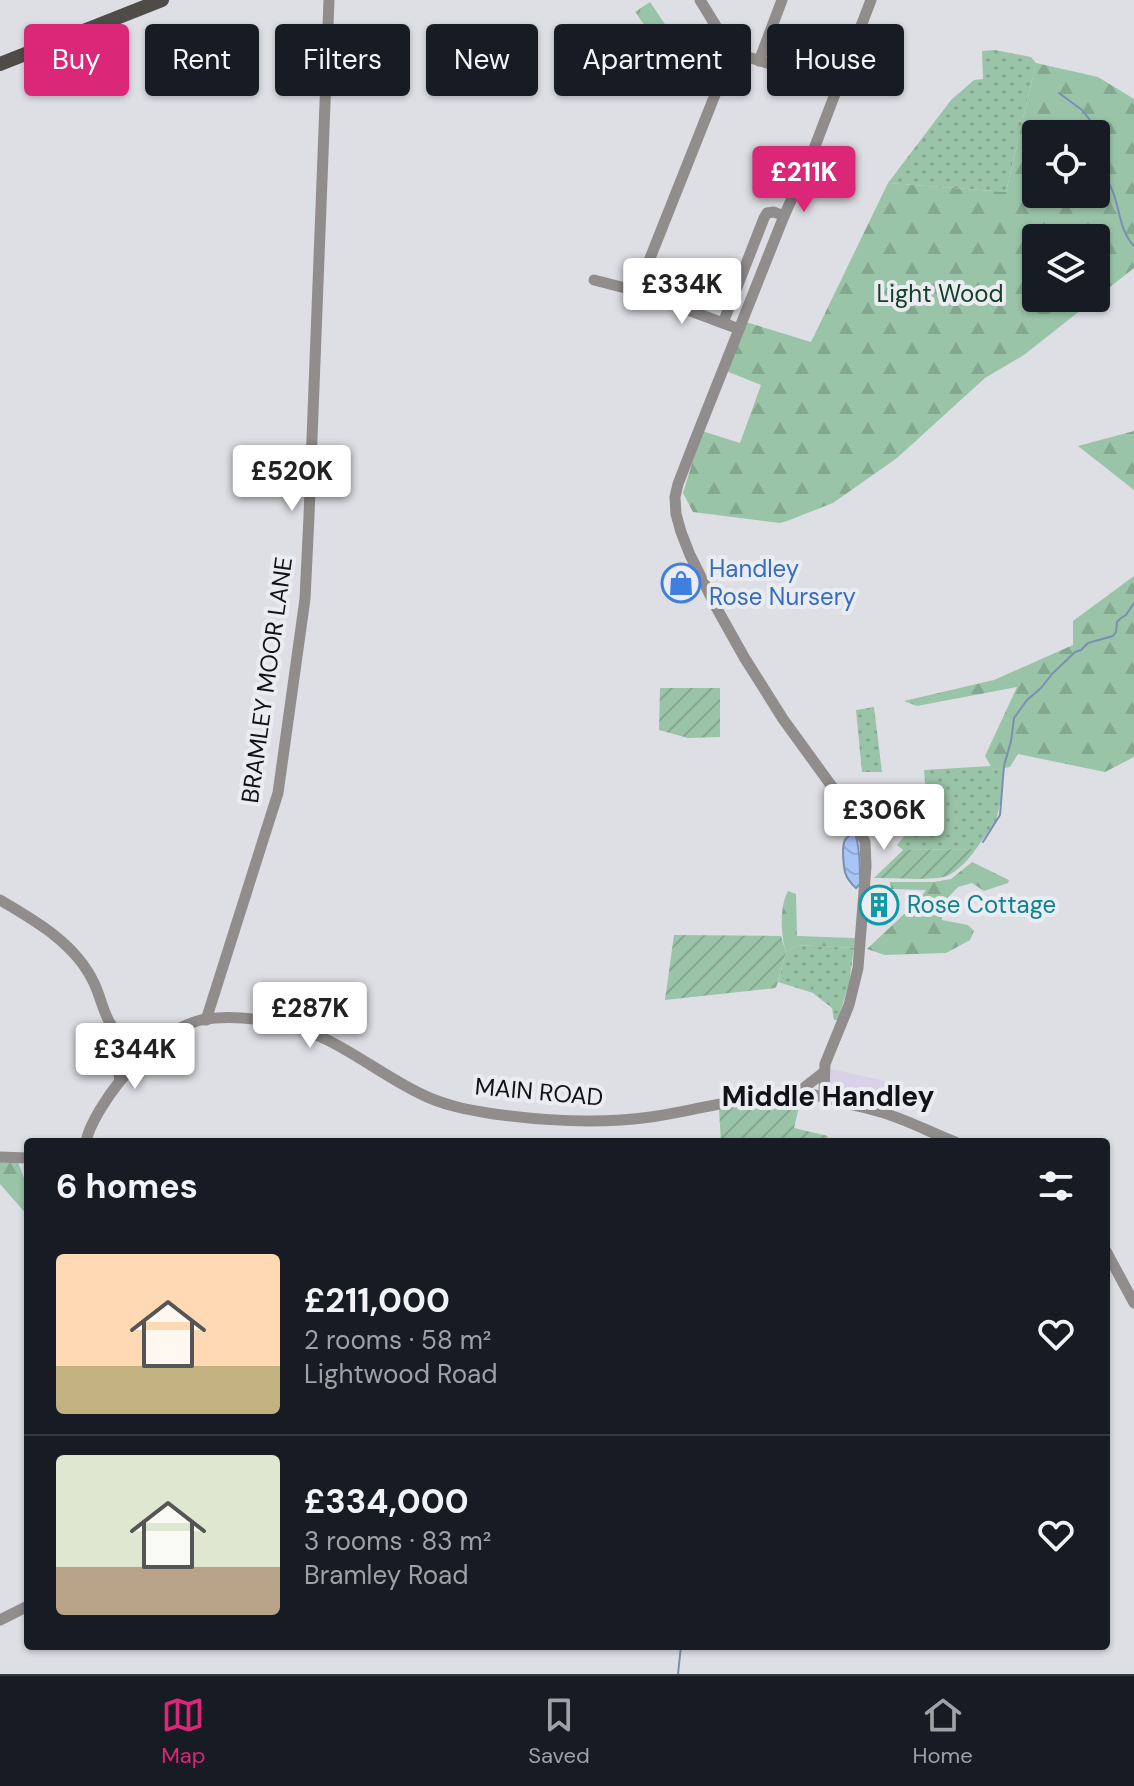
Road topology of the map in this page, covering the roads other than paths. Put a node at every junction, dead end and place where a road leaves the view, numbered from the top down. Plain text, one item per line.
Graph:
1 (162, 0) edge
2 (329, 0) edge
3 (700, 0) edge
4 (782, 0) edge
5 (871, 0) edge
6 (715, 24) edge
7 (861, 24) edge
8 (751, 58) edge
9 (759, 61) junction
10 (767, 63) edge
11 (0, 64) edge
12 (715, 96) edge
13 (833, 96) edge
14 (784, 216) junction
15 (594, 280) dead end
16 (637, 291) junction
17 (723, 323) junction
18 (739, 329) junction
19 (0, 900) edge
20 (206, 1020) junction
21 (112, 1027) junction
22 (157, 1038) junction
23 (824, 1072) junction
24 (120, 1081) junction
25 (795, 1094) junction
26 (828, 1096) junction
27 (87, 1138) edge
28 (945, 1138) edge
29 (0, 1157) edge
30 (24, 1158) edge
31 (1110, 1258) edge
32 (1134, 1303) edge
33 (24, 1608) edge
34 (0, 1620) edge

1 - 11 main road
2 - 20 street, BRAMLEY MOOR LANE
3 - 6 street
4 - 9 street
5 - 7 street
8 - 9 street
9 - 10 street
12 - 16 street
13 - 14 street
14 - 17 street
14 - 18 street
15 - 16 street
16 - 17 street
17 - 18 street
18 - 23 street
19 - 21 street
20 - 22 street, MAIN ROAD
20 - 25 street, MAIN ROAD
21 - 22 street
21 - 24 street
22 - 24 street, MAIN ROAD
23 - 25 street
23 - 26 street
24 - 27 street, MAIN ROAD
25 - 26 street, MAIN ROAD
26 - 28 street, MAIN ROAD
29 - 30 street
31 - 32 street
33 - 34 street

